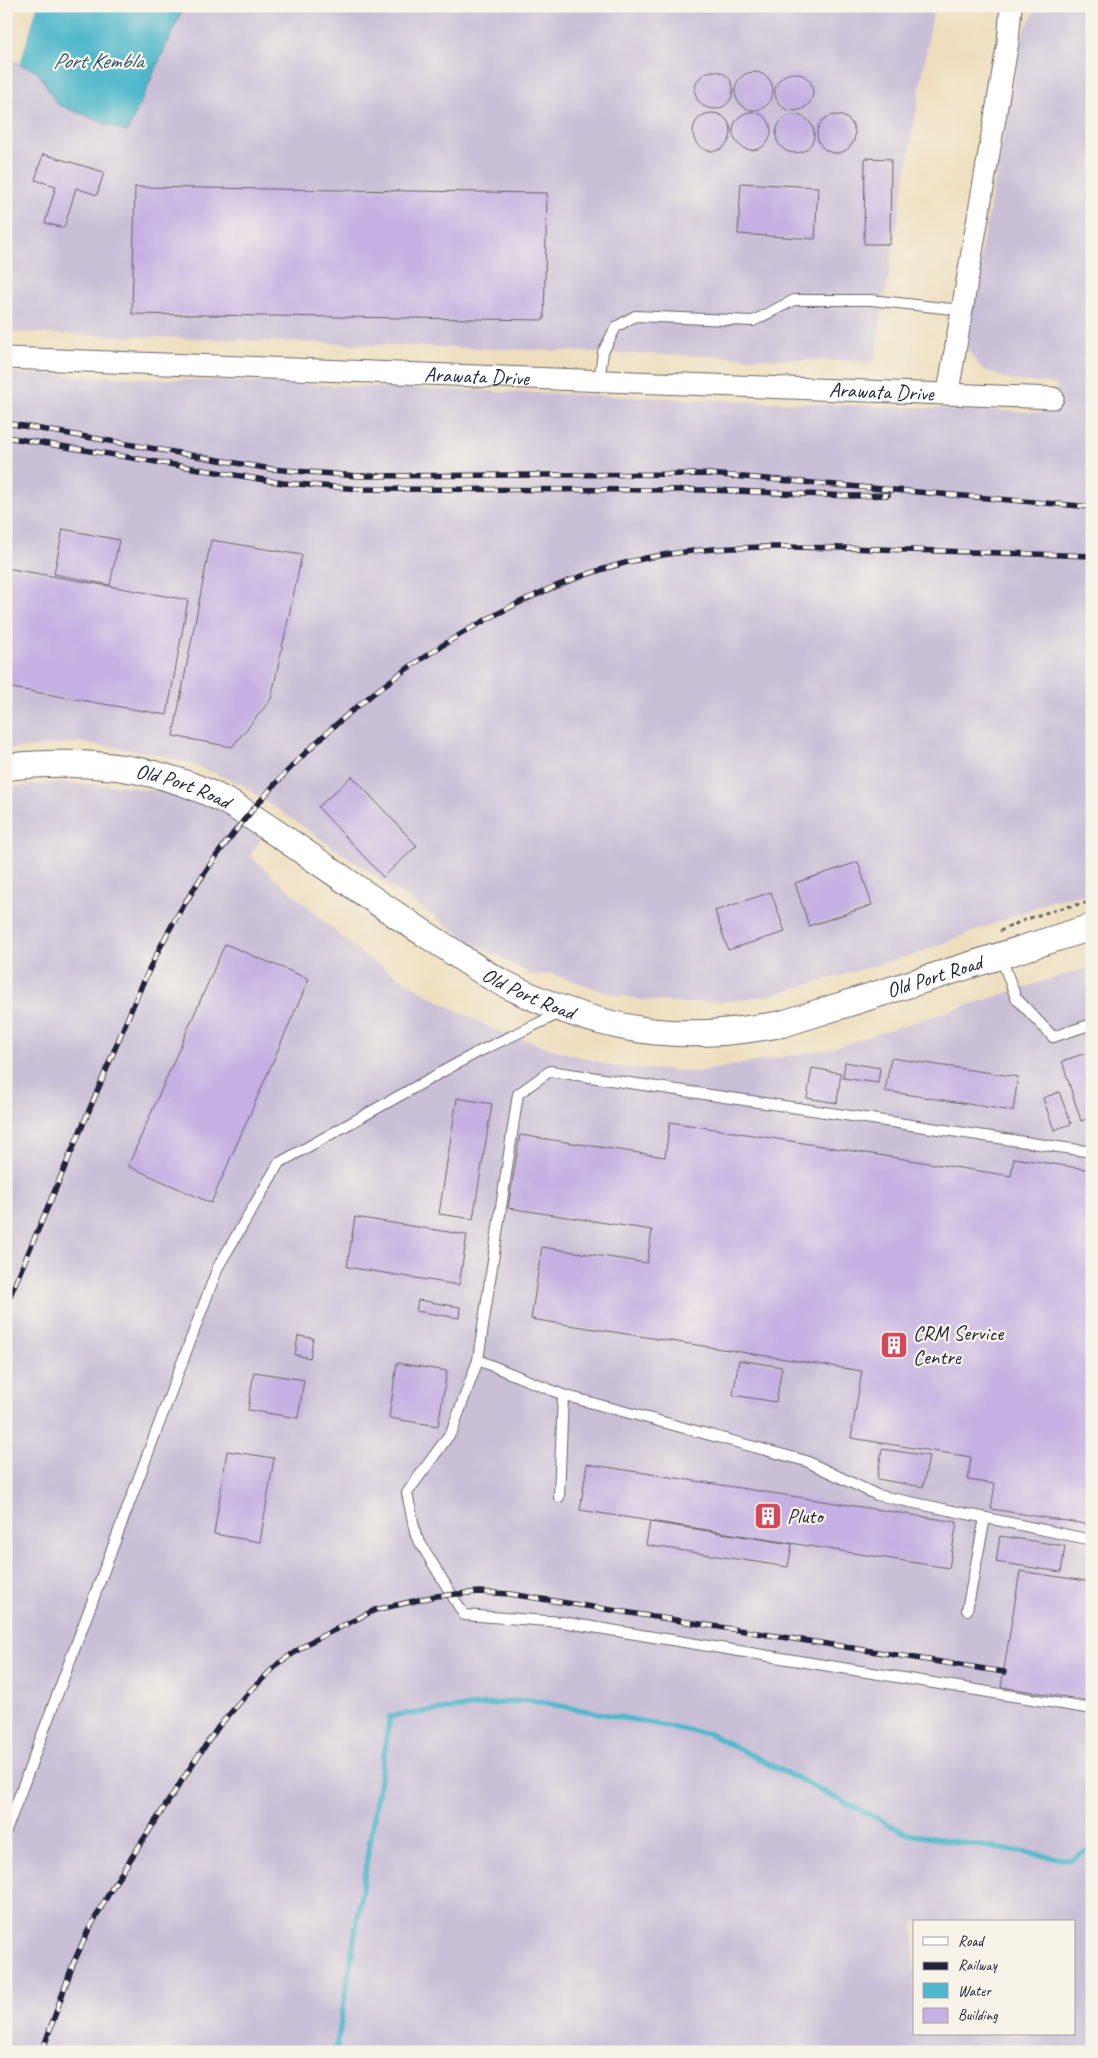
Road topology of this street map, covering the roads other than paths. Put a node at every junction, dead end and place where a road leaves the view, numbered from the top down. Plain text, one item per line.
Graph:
1 (1011, 6) edge
2 (961, 310) junction
3 (6, 358) edge
4 (599, 381) junction
5 (948, 392) junction
6 (1053, 398) dead end
7 (6, 767) edge
8 (1092, 927) edge
9 (999, 944) junction
10 (566, 1010) junction
11 (1092, 1024) edge
12 (1092, 1152) edge
13 (478, 1360) junction
14 (563, 1395) junction
15 (559, 1497) dead end
16 (985, 1518) junction
17 (1092, 1540) edge
18 (967, 1610) dead end
19 (1092, 1709) edge
20 (6, 1831) edge

1 - 2 street, Arawata Drive
2 - 4 lane
2 - 5 street, Arawata Drive
3 - 4 street, Arawata Drive
4 - 5 street, Arawata Drive
5 - 6 street, Arawata Drive
7 - 10 street, Old Port Road
8 - 9 street, Old Port Road
9 - 10 street, Old Port Road
9 - 11 lane
10 - 20 lane
12 - 13 lane
13 - 14 lane
13 - 19 lane
14 - 15 lane
14 - 16 lane
16 - 17 lane
16 - 18 lane

